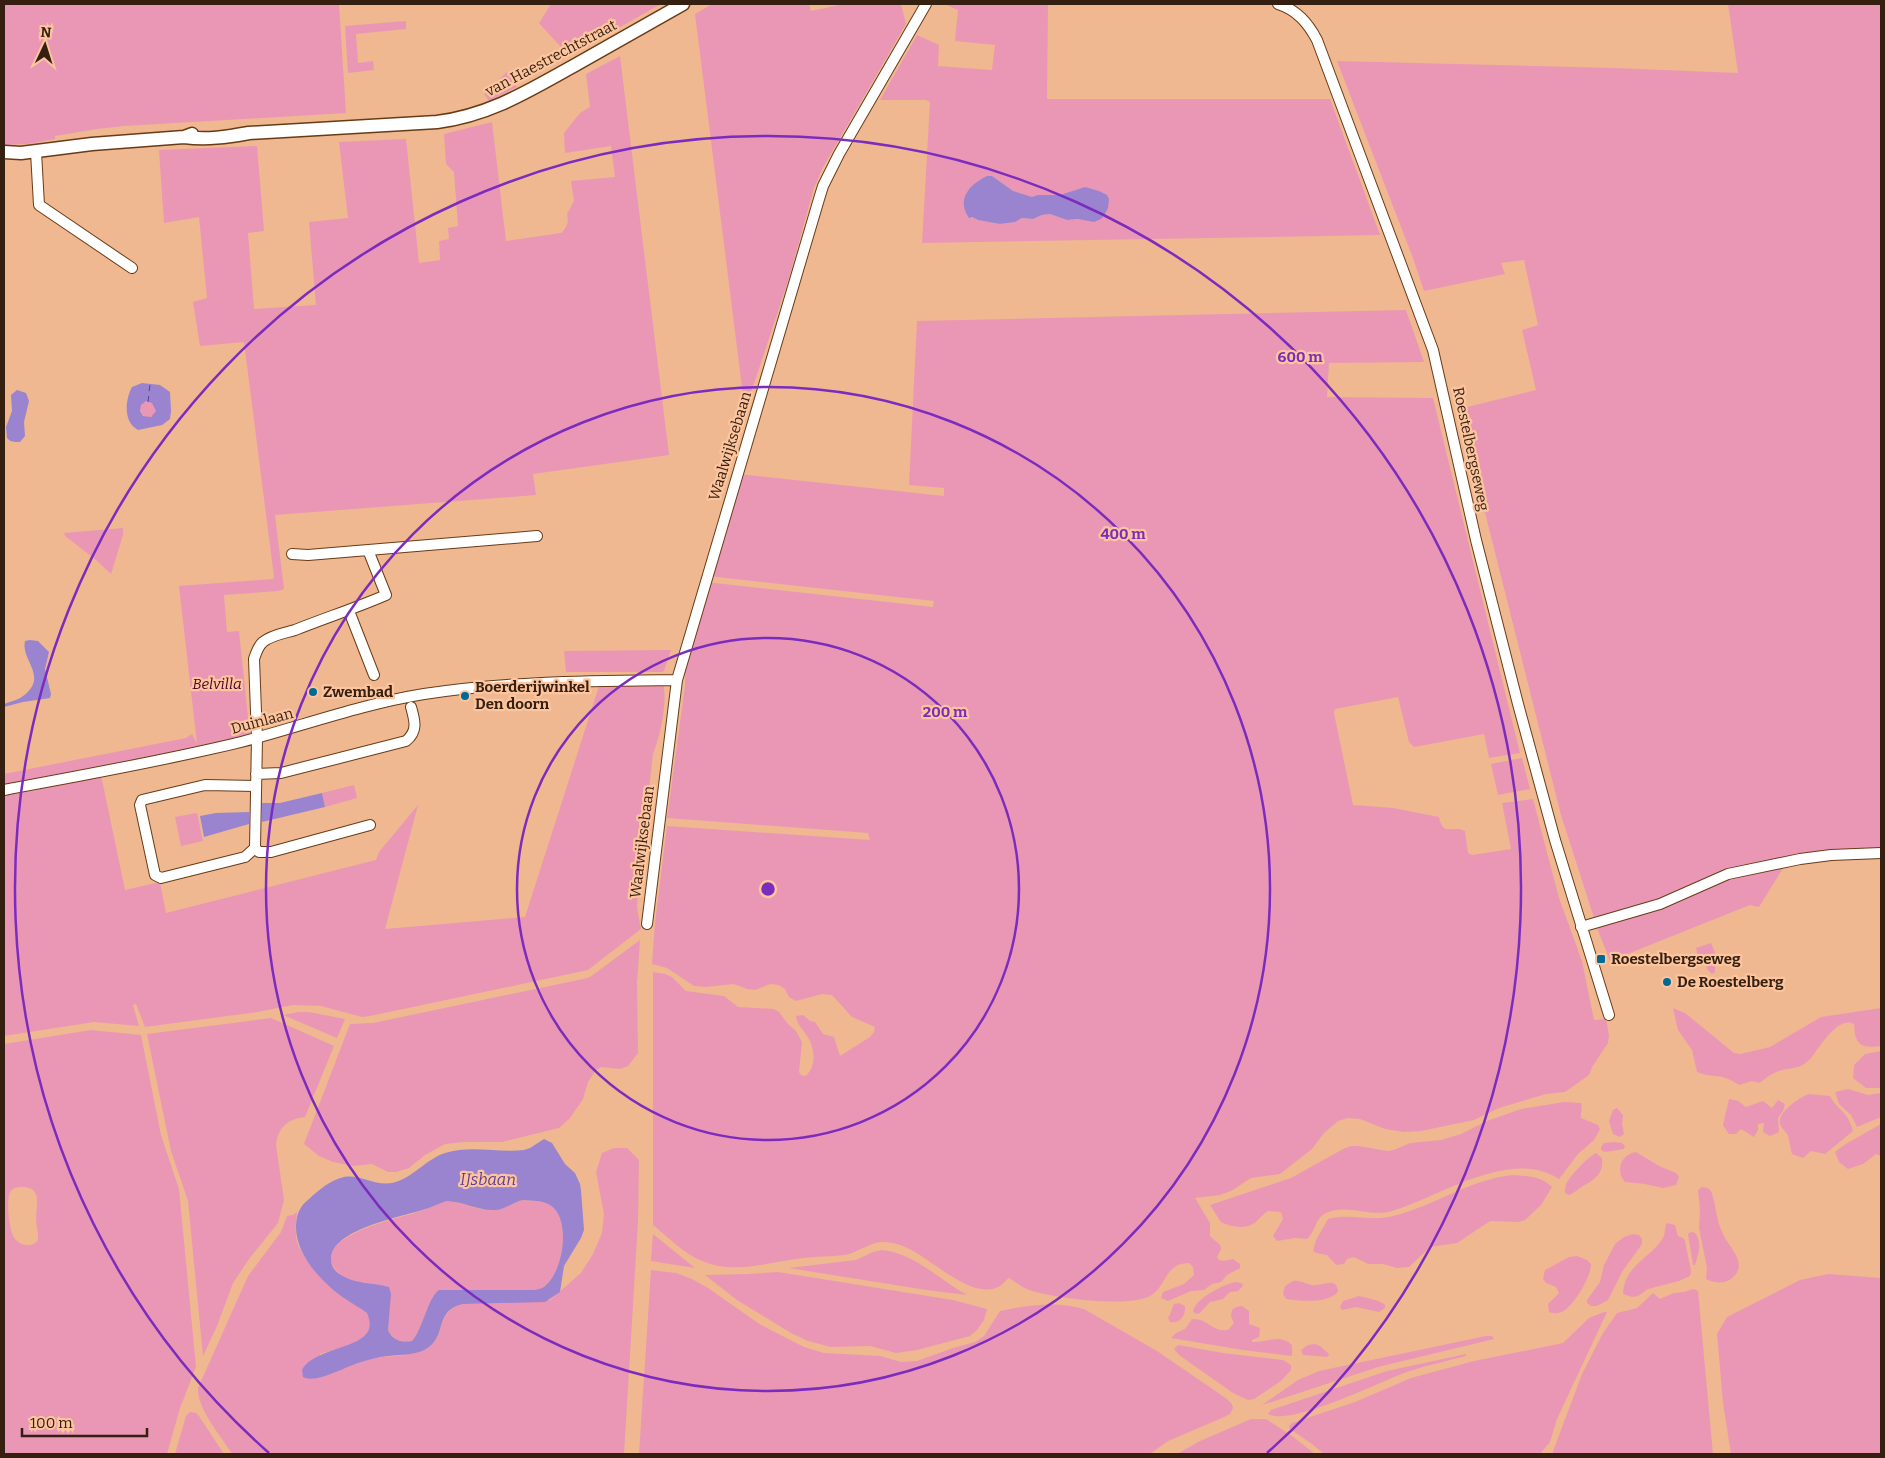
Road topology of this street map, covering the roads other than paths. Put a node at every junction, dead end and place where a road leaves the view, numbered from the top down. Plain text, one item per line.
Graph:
1 (683, 4) edge
2 (926, 4) edge
3 (1278, 4) edge
4 (4, 152) edge
5 (36, 152) junction
6 (132, 268) dead end
7 (537, 536) dead end
8 (368, 550) junction
9 (292, 554) dead end
10 (349, 611) junction
11 (374, 675) dead end
12 (677, 680) junction
13 (411, 707) dead end
14 (257, 738) junction
15 (256, 774) junction
16 (256, 786) junction
17 (4, 790) edge
18 (370, 825) dead end
19 (255, 848) junction
20 (1881, 852) edge
21 (647, 924) dead end
22 (1581, 927) junction
23 (1609, 1015) dead end

1 - 5 street, van Haestrechtstraat
2 - 12 street, Waalwijksebaan
3 - 22 street, Roestelbergseweg
4 - 5 street, van Haestrechtstraat
5 - 6 street
7 - 8 street
8 - 9 street
8 - 10 street
10 - 11 street
10 - 14 street
12 - 14 street, Duinlaan
12 - 21 street, Waalwijksebaan
13 - 15 street
14 - 15 street
14 - 17 street, Duinlaan
15 - 16 street
16 - 19 street
16 - 19 street
18 - 19 street
20 - 22 street
22 - 23 street, Roestelbergseweg

